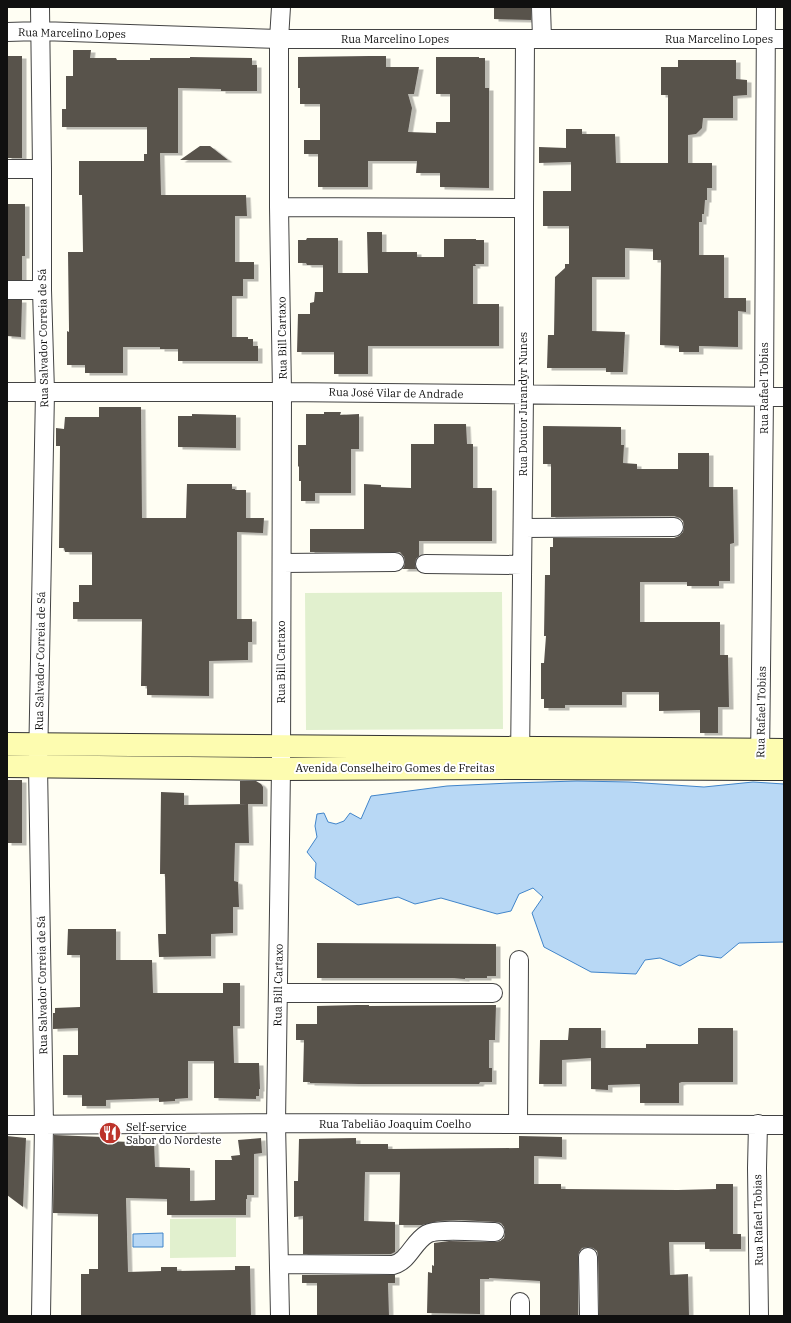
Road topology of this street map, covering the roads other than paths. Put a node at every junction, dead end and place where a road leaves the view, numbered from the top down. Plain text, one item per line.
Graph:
1 (40, 7) edge
2 (281, 7) edge
3 (541, 7) edge
4 (766, 7) edge
5 (40, 31) junction
6 (7, 32) edge
7 (279, 39) junction
8 (534, 39) junction
9 (784, 39) edge
10 (765, 40) junction
11 (7, 169) edge
12 (42, 169) junction
13 (279, 207) junction
14 (524, 208) junction
15 (7, 290) edge
16 (42, 290) junction
17 (7, 392) edge
18 (44, 392) junction
19 (282, 392) junction
20 (524, 395) junction
21 (764, 397) junction
22 (784, 397) edge
23 (674, 527) dead end
24 (522, 528) junction
25 (395, 562) dead end
26 (282, 563) junction
27 (425, 564) dead end
28 (522, 565) junction
29 (7, 744) edge
30 (38, 744) junction
31 (281, 746) junction
32 (784, 750) edge
33 (520, 758) junction
34 (760, 760) junction
35 (7, 766) edge
36 (38, 766) junction
37 (281, 769) junction
38 (784, 769) edge
39 (518, 960) dead end
40 (278, 993) junction
41 (493, 993) dead end
42 (276, 1123) junction
43 (518, 1124) junction
44 (758, 1124) junction
45 (784, 1124) edge
46 (7, 1125) edge
47 (44, 1125) junction
48 (495, 1232) dead end
49 (588, 1257) dead end
50 (280, 1264) junction
51 (42, 1316) edge
52 (280, 1316) edge
53 (589, 1316) edge
54 (759, 1316) edge

1 - 5 street, Rua Salvador Correia de Sá
2 - 7 street, Rua Bill Cartaxo
3 - 8 street, Rua Doutor Jurandyr Nunes
4 - 10 street, Rua Rafael Tobias
5 - 6 street, Rua Marcelino Lopes
5 - 7 street, Rua Marcelino Lopes
5 - 12 street, Rua Salvador Correia de Sá
7 - 8 street, Rua Marcelino Lopes
7 - 13 street, Rua Bill Cartaxo
8 - 10 street, Rua Marcelino Lopes
8 - 14 street, Rua Doutor Jurandyr Nunes
9 - 10 street, Rua Marcelino Lopes
10 - 21 street, Rua Rafael Tobias
11 - 12 street
12 - 16 street, Rua Salvador Correia de Sá
13 - 14 street
13 - 19 street, Rua Bill Cartaxo
14 - 20 street, Rua Doutor Jurandyr Nunes
15 - 16 street
16 - 18 street, Rua Salvador Correia de Sá
17 - 18 street, Rua José Vilar de Andrade
18 - 19 street, Rua José Vilar de Andrade
18 - 30 street, Rua Salvador Correia de Sá
19 - 20 street, Rua José Vilar de Andrade
19 - 26 street, Rua Bill Cartaxo
20 - 21 street, Rua José Vilar de Andrade
20 - 24 street, Rua Doutor Jurandyr Nunes
21 - 22 street, Rua José Vilar de Andrade
21 - 34 street, Rua Rafael Tobias
23 - 24 street
24 - 28 street, Rua Doutor Jurandyr Nunes
25 - 26 street
26 - 31 street, Rua Bill Cartaxo
27 - 28 street
28 - 33 street, Rua Doutor Jurandyr Nunes
29 - 30 street, Avenida Conselheiro Gomes de Freitas
30 - 31 street, Avenida Conselheiro Gomes de Freitas
30 - 36 street, Rua Salvador Correia de Sá
31 - 33 street, Avenida Conselheiro Gomes de Freitas
31 - 37 street, Rua Bill Cartaxo
32 - 34 street, Avenida Conselheiro Gomes de Freitas
33 - 34 street, Avenida Conselheiro Gomes de Freitas
33 - 37 street, Avenida Conselheiro Gomes de Freitas
34 - 38 street, Avenida Conselheiro Gomes de Freitas
35 - 36 street, Avenida Conselheiro Gomes de Freitas
36 - 37 street, Avenida Conselheiro Gomes de Freitas
36 - 47 street, Rua Salvador Correia de Sá
37 - 40 street, Rua Bill Cartaxo
39 - 43 street
40 - 41 street
40 - 42 street, Rua Bill Cartaxo
42 - 43 street, Rua Tabelião Joaquim Coelho
42 - 47 street, Rua Tabelião Joaquim Coelho
42 - 50 street, Rua Bill Cartaxo
43 - 44 street, Rua Tabelião Joaquim Coelho
44 - 45 street, Rua Tabelião Joaquim Coelho
44 - 54 street, Rua Rafael Tobias
46 - 47 street, Rua Tabelião Joaquim Coelho
47 - 51 street, Rua Salvador Correia de Sá
48 - 50 street
49 - 53 street
50 - 52 street, Rua Bill Cartaxo

